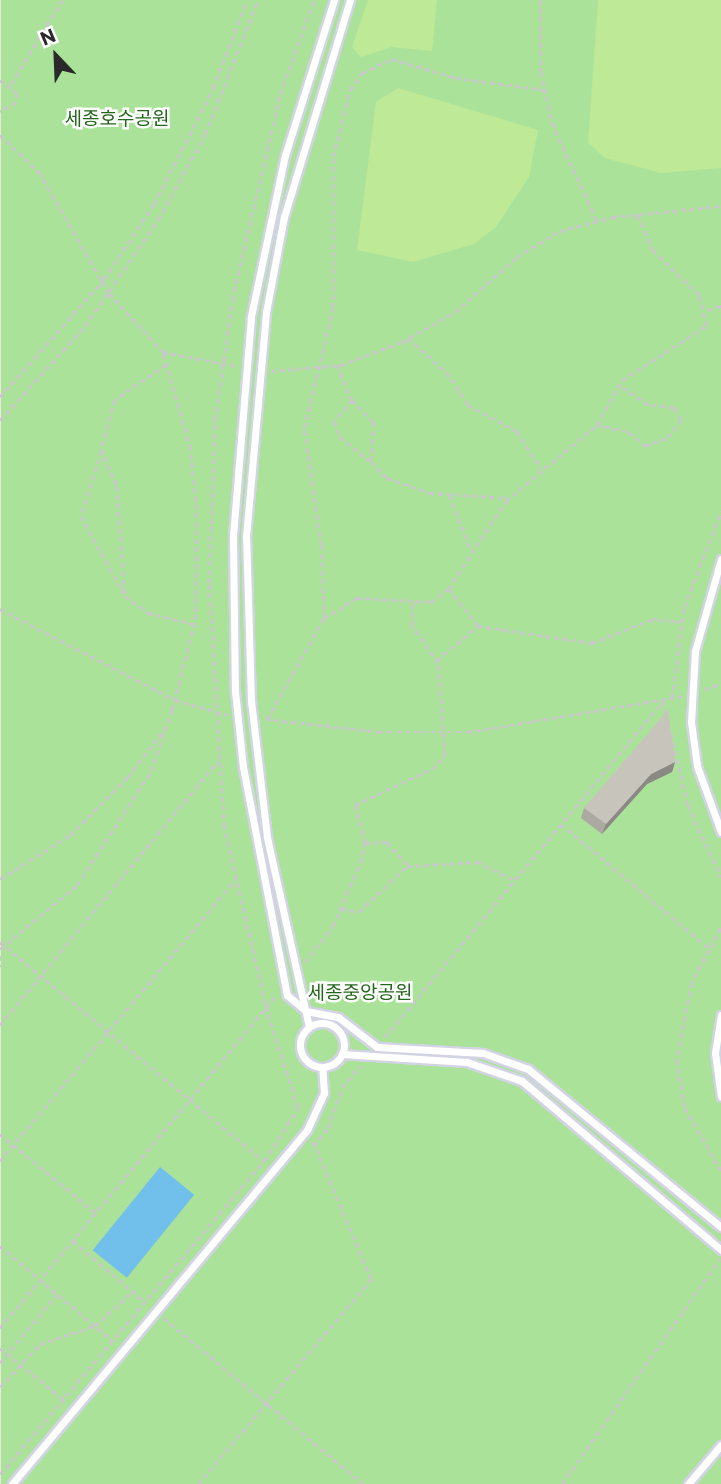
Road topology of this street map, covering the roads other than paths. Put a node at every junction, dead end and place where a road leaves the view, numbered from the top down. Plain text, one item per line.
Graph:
1 (334, 0) edge
2 (350, 0) edge
3 (721, 559) edge
4 (721, 832) edge
5 (306, 1011) junction
6 (721, 1015) edge
7 (309, 1027) junction
8 (342, 1054) junction
9 (322, 1067) junction
10 (721, 1097) edge
11 (721, 1227) edge
12 (721, 1250) edge
13 (721, 1445) edge
14 (12, 1484) edge
15 (688, 1484) edge

1 - 5 lane
2 - 5 lane
3 - 4 lane
5 - 7 lane
5 - 11 lane
6 - 10 lane
7 - 8 lane
7 - 9 lane
8 - 9 lane
8 - 12 lane
9 - 14 lane
13 - 15 lane

